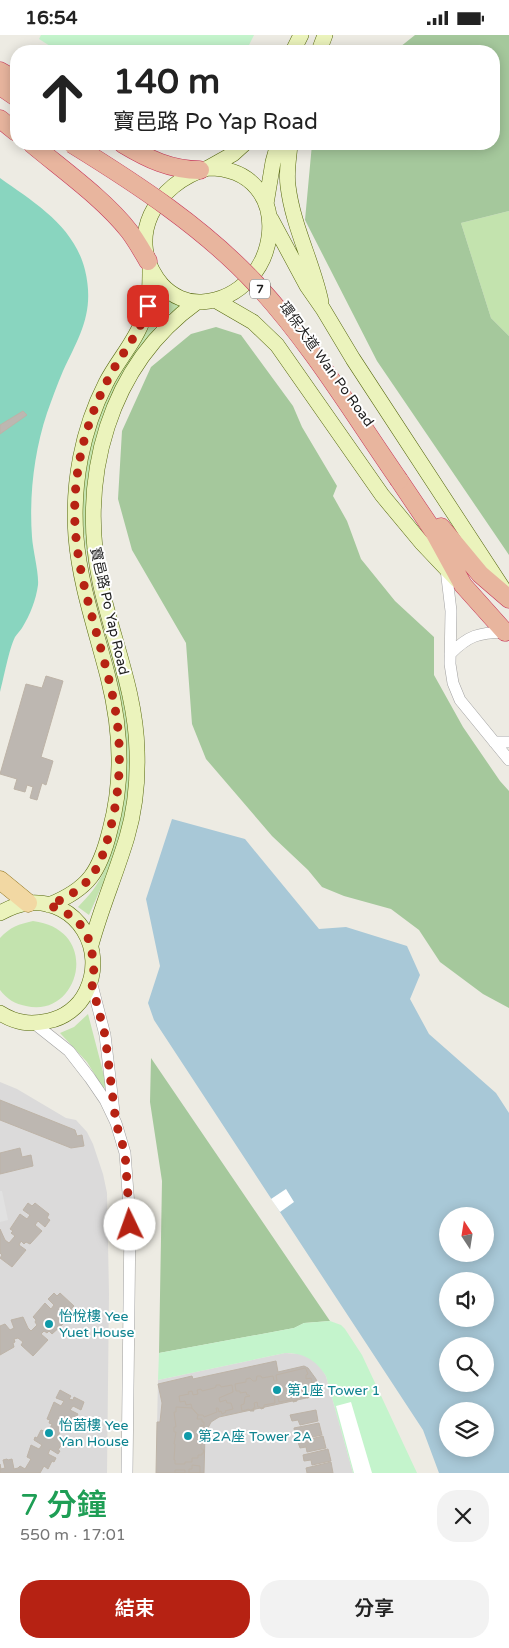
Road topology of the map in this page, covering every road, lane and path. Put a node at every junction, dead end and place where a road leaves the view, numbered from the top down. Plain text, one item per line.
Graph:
1 (39, 150) edge
2 (81, 150) edge
3 (95, 150) edge
4 (134, 150) edge
5 (237, 150) edge
6 (276, 150) edge
7 (289, 150) edge
8 (204, 169) junction
9 (266, 204) junction
10 (271, 219) junction
11 (149, 265) junction
12 (215, 300) junction
13 (197, 302) junction
14 (323, 309) junction
15 (402, 478) junction
16 (446, 569) junction
17 (463, 585) junction
18 (509, 599) edge
19 (507, 633) edge
20 (450, 654) junction
21 (494, 742) junction
22 (509, 742) edge
23 (509, 760) edge
24 (0, 880) edge
25 (28, 903) junction
26 (49, 905) junction
27 (0, 913) edge
28 (91, 945) junction
29 (91, 981) junction
30 (0, 1013) edge
31 (7, 1023) edge
32 (36, 1023) junction
33 (116, 1123) junction
34 (127, 1473) edge

1 - 11 highway
2 - 15 highway, 環保大道 Wan Po Road / 7, bridge
3 - 15 highway, 環保大道 Wan Po Road / 7
4 - 8 highway
5 - 8 main road
6 - 9 main road
7 - 14 main road
8 - 9 main road
8 - 11 main road
9 - 10 main road
10 - 12 main road
10 - 14 main road, 環保大道 Wan Po Road
11 - 13 main road
11 - 26 main road, 寶邑路 Po Yap Road
12 - 13 main road
12 - 16 main road, 環保大道 Wan Po Road
13 - 28 main road, 寶邑路 Po Yap Road
14 - 18 main road, 環保大道 Wan Po Road
15 - 17 highway, 環保大道 Wan Po Road / 7
15 - 18 highway, 環保大道 Wan Po Road / 7
16 - 17 main road, 環保大道 Wan Po Road
16 - 20 street
17 - 19 highway, 環保大道 Wan Po Road / 7
19 - 20 street
20 - 21 street
21 - 22 street
21 - 23 street
24 - 25 main road
25 - 26 main road, 寶邑路 Po Yap Road
25 - 27 main road, 寶邑路 Po Yap Road
26 - 28 main road, 寶邑路 Po Yap Road
28 - 29 main road, 寶邑路 Po Yap Road
29 - 32 main road, 寶邑路 Po Yap Road
29 - 33 street
30 - 31 main road, 寶邑路 Po Yap Road
31 - 32 main road, 寶邑路 Po Yap Road
32 - 33 street
33 - 34 street

